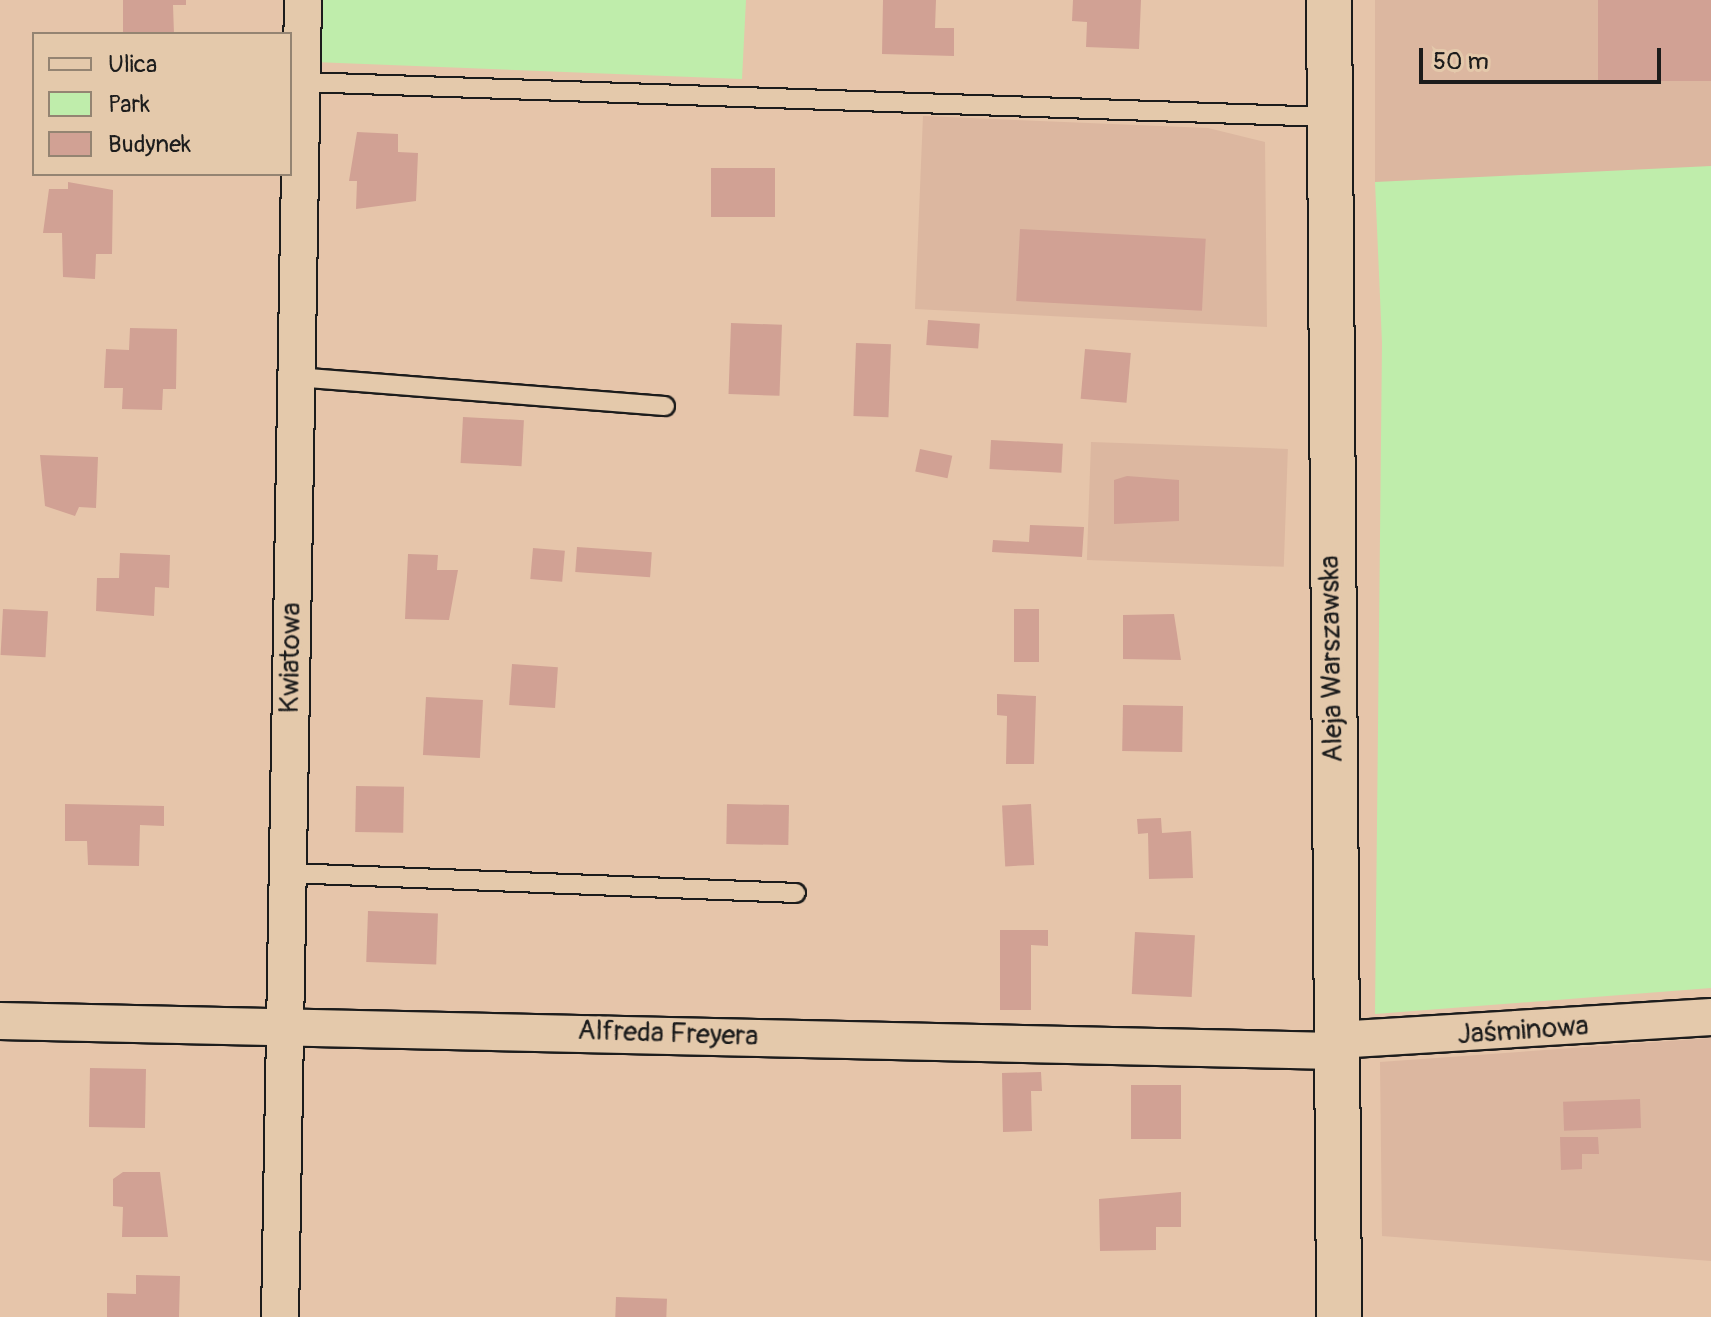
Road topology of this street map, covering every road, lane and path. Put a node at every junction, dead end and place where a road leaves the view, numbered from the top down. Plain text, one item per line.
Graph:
1 (303, 0) edge
2 (1329, 0) edge
3 (301, 82) junction
4 (1329, 117) junction
5 (295, 377) junction
6 (665, 406) dead end
7 (288, 873) junction
8 (796, 893) dead end
9 (1711, 1017) edge
10 (0, 1021) edge
11 (286, 1023) junction
12 (1335, 1046) junction
13 (280, 1317) edge
14 (1339, 1317) edge

1 - 3 street, Kwiatowa
2 - 4 street, Aleja Warszawska
3 - 4 lane
3 - 5 street, Kwiatowa
4 - 12 street, Aleja Warszawska
5 - 6 lane
5 - 7 street, Kwiatowa
7 - 8 lane
7 - 11 street, Kwiatowa
9 - 12 street, Jaśminowa
10 - 11 street, Alfreda Freyera
11 - 12 street, Alfreda Freyera
11 - 13 street, Kwiatowa
12 - 14 street, Aleja Warszawska

